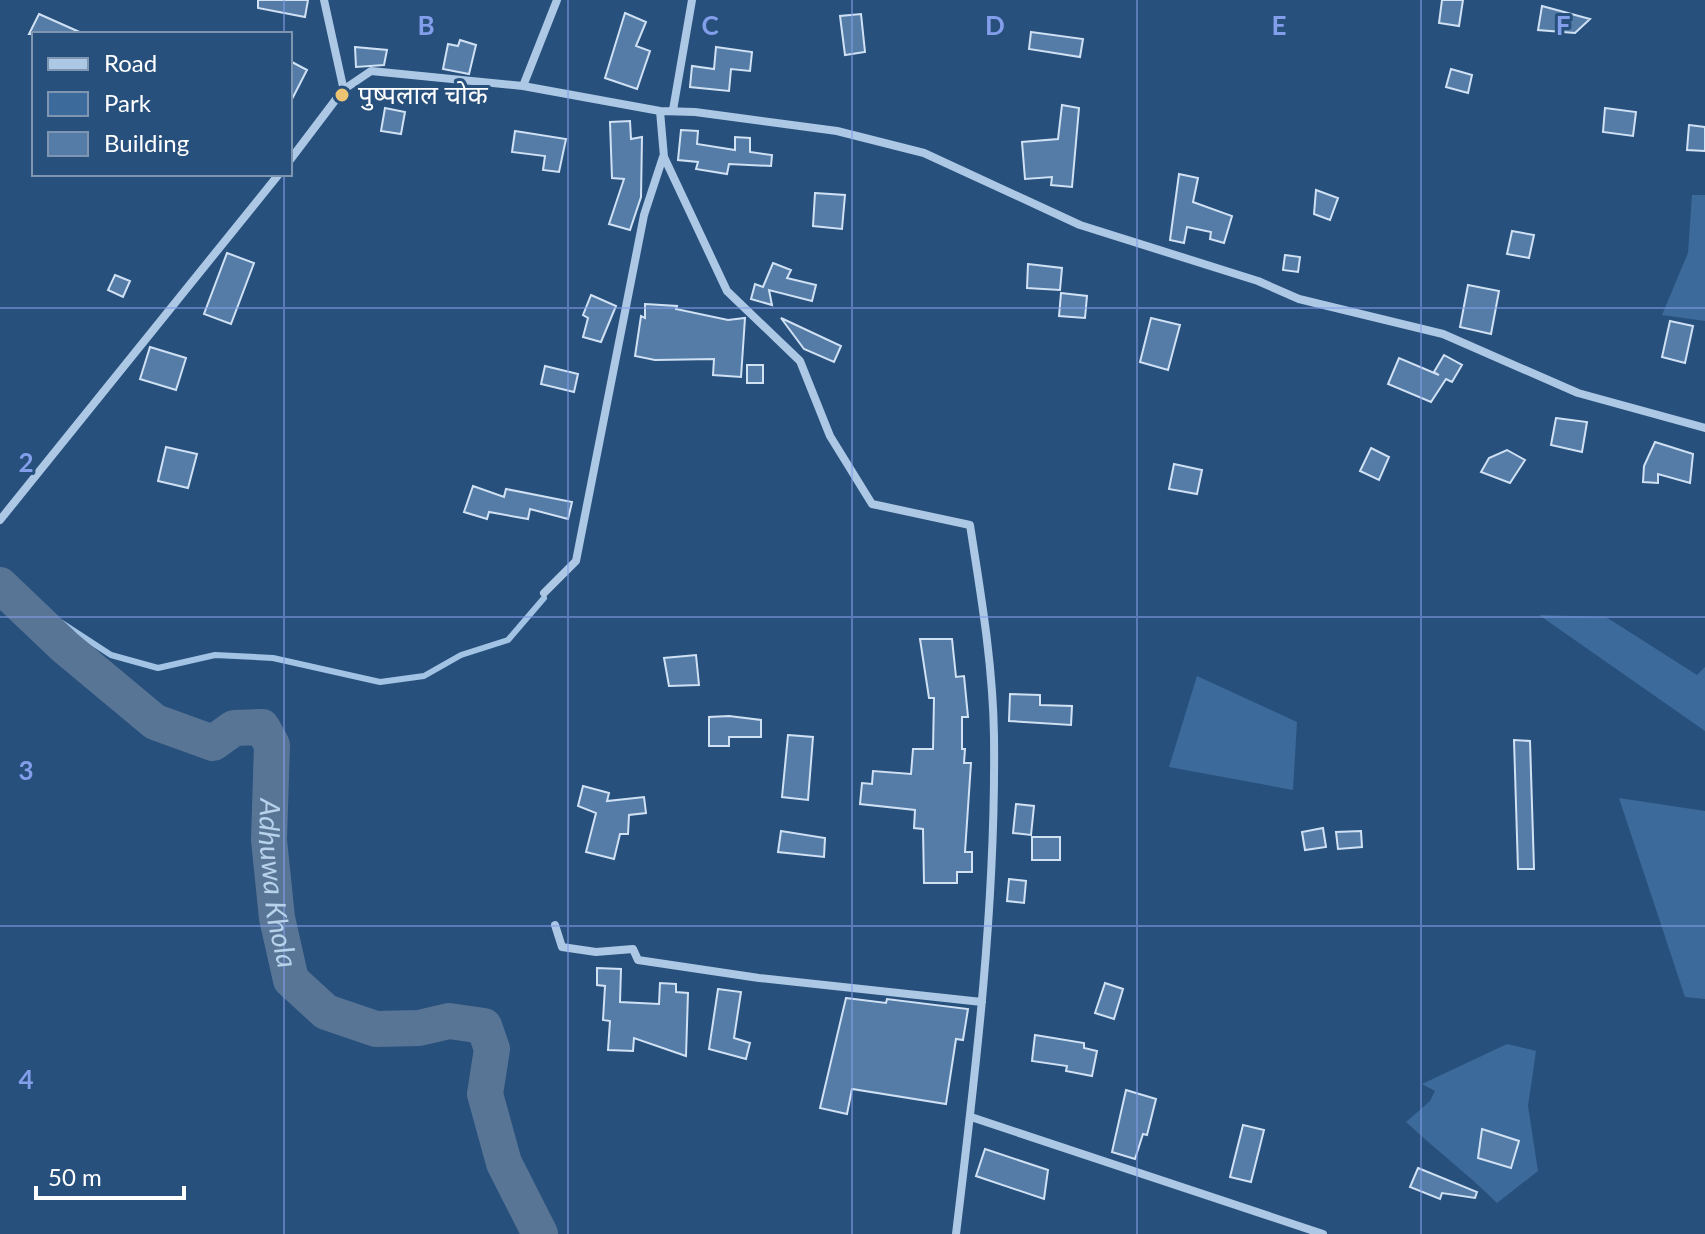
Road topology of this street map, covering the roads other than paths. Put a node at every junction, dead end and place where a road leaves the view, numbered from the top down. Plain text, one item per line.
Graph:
1 (324, 0) edge
2 (557, 0) edge
3 (692, 0) edge
4 (523, 86) junction
5 (344, 91) junction
6 (673, 110) junction
7 (660, 111) junction
8 (292, 157) edge
9 (664, 157) junction
10 (277, 176) edge
11 (1705, 428) edge
12 (0, 520) edge
13 (544, 593) dead end
14 (555, 925) dead end
15 (982, 1002) junction
16 (971, 1117) junction
17 (956, 1234) edge
18 (1323, 1234) edge

1 - 5 street
2 - 4 street
3 - 6 street
4 - 5 street
4 - 7 street
5 - 8 street
6 - 7 street
6 - 11 street
7 - 9 street
9 - 13 street
9 - 15 street
10 - 12 street
14 - 15 street
15 - 16 street
16 - 17 street
16 - 18 street

